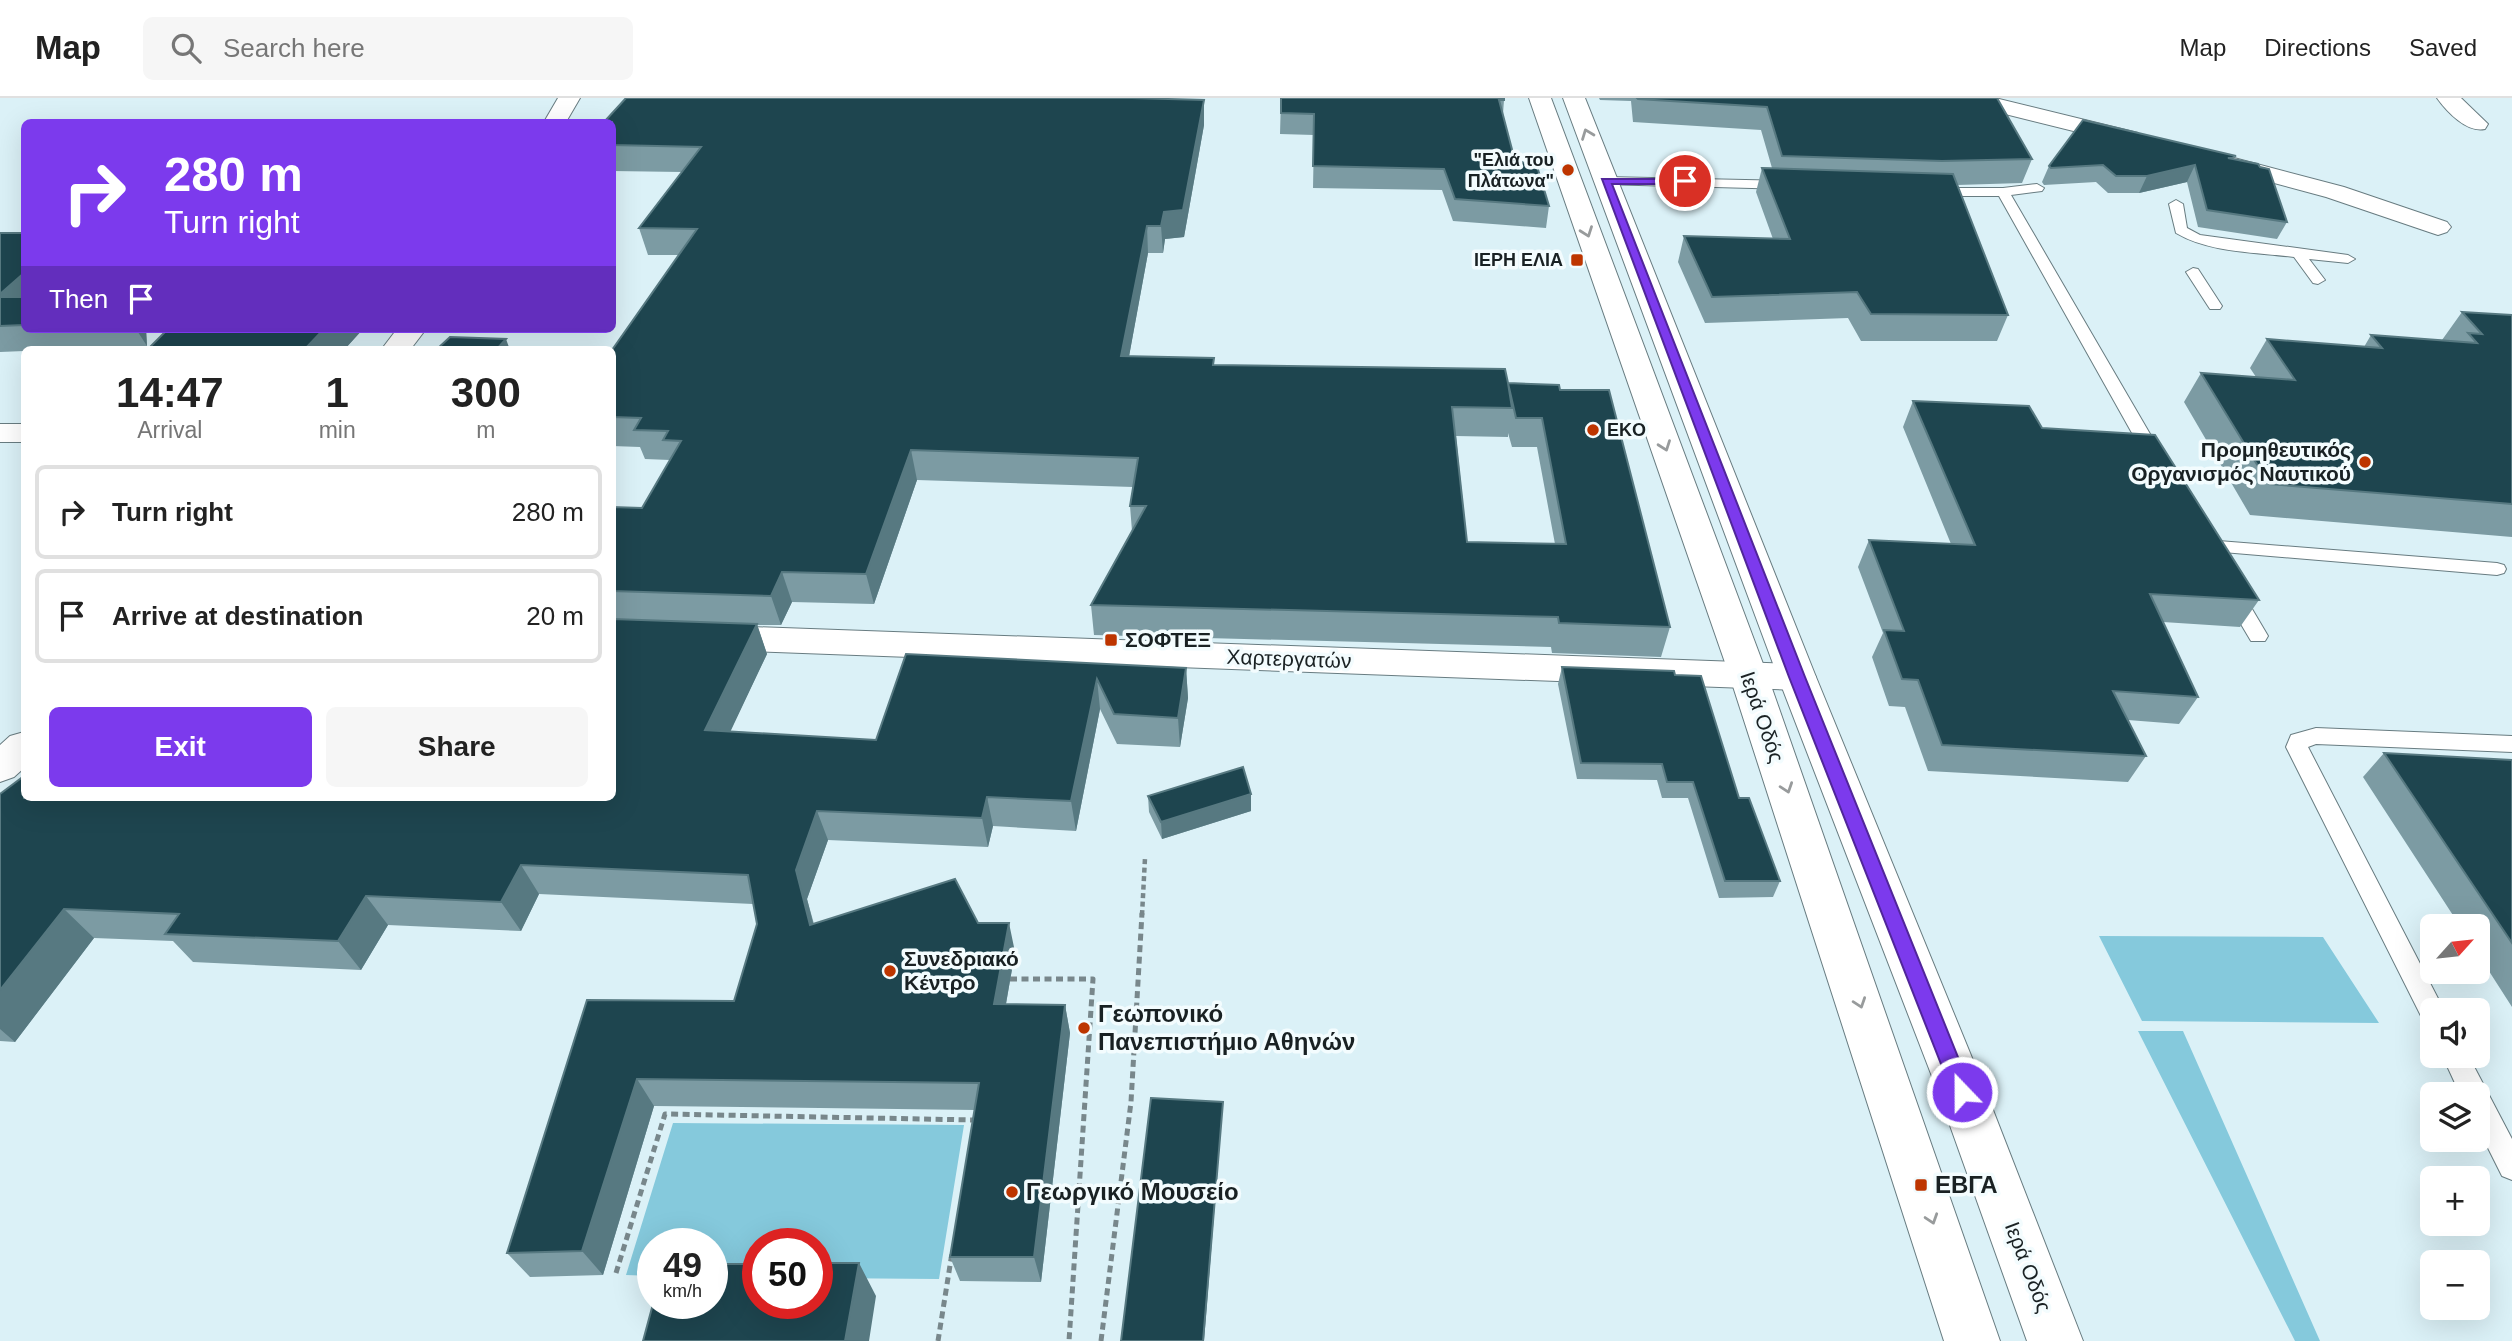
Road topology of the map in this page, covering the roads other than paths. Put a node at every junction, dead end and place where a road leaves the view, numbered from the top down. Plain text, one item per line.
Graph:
1 (569, 98) edge
2 (1540, 98) edge
3 (1574, 98) edge
4 (1969, 98) edge
5 (2448, 98) edge
6 (557, 119) edge
7 (2477, 124) dead end
8 (2151, 144) edge
9 (2198, 155) edge
10 (1606, 181) junction
11 (1801, 186) edge
12 (2037, 188) dead end
13 (1924, 192) edge
14 (2003, 192) junction
15 (2176, 204) dead end
16 (2438, 227) dead end
17 (2298, 253) junction
18 (2348, 259) dead end
19 (2193, 272) dead end
20 (2318, 280) dead end
21 (2215, 306) dead end
22 (0, 433) edge
23 (21, 433) edge
24 (2165, 474) edge
25 (2497, 569) dead end
26 (616, 634) edge
27 (2258, 636) dead end
28 (1749, 677) junction
29 (1797, 677) junction
30 (2512, 744) edge
31 (21, 749) edge
32 (0, 767) edge
33 (2425, 998) edge
34 (2490, 1124) edge
35 (2512, 1167) edge
36 (1972, 1341) edge
37 (2055, 1341) edge

1 - 6 main road
2 -> 28 main road, Ιερά Οδός
10 -> 3 main road, Ιερά Οδός
4 - 8 main road
5 - 7 main road
9 - 16 main road
10 - 11 lane
10 - 29 main road, Ιερά Οδός
12 - 14 lane
13 - 14 lane
14 - 24 lane
15 - 17 lane
17 - 18 lane
17 - 20 lane
19 - 21 lane
22 - 23 main road
25 - 27 lane
26 - 28 main road, Χαρτεργατών
28 - 29 main road, Χαρτεργατών
28 -> 36 main road, Ιερά Οδός
29 - 37 main road, Ιερά Οδός
30 - 33 lane
31 - 32 main road
34 - 35 lane

